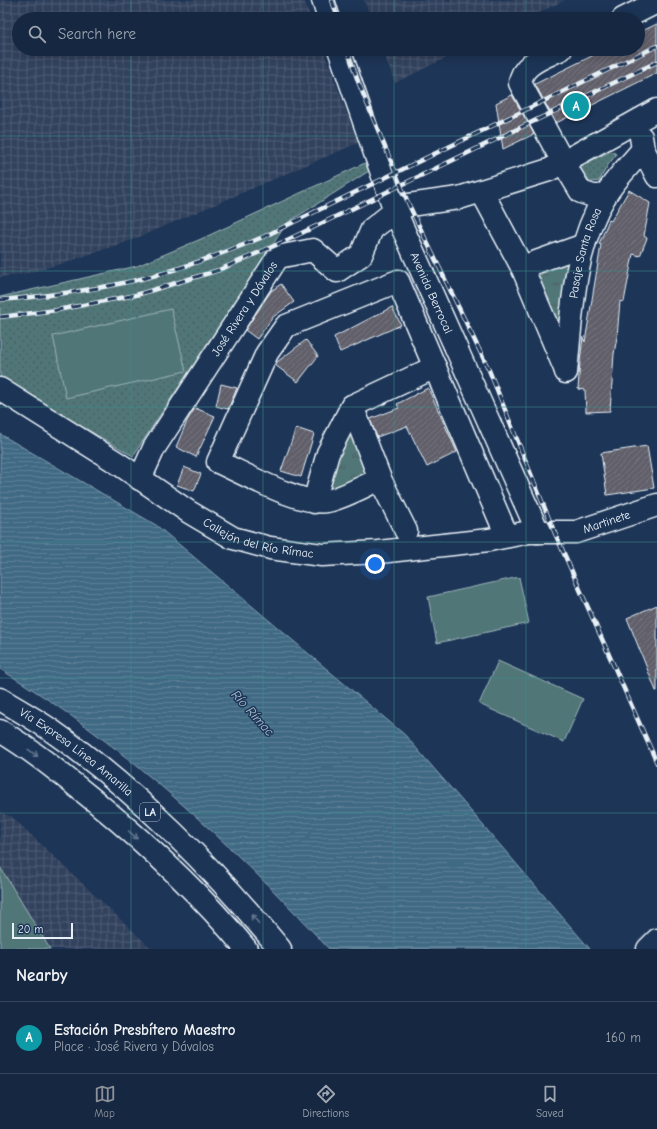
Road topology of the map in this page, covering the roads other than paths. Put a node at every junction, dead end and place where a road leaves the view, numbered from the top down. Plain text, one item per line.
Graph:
1 (323, 0) edge
2 (657, 2) edge
3 (327, 12) edge
4 (637, 12) edge
5 (341, 56) edge
6 (548, 56) edge
7 (648, 115) edge
8 (643, 149) junction
9 (563, 162) junction
10 (657, 176) edge
11 (482, 192) junction
12 (605, 196) junction
13 (395, 211) junction
14 (584, 244) junction
15 (522, 267) junction
16 (435, 367) junction
17 (0, 389) edge
18 (352, 406) junction
19 (140, 479) junction
20 (380, 479) junction
21 (314, 502) junction
22 (657, 505) edge
23 (406, 531) dead end
24 (546, 531) junction
25 (507, 536) junction
26 (0, 699) edge
27 (0, 731) edge
28 (657, 940) edge
29 (246, 949) edge
30 (280, 949) edge
31 (648, 949) edge

1 - 3 main road
2 - 4 main road
5 - 13 main road, Avenida Berrocal
6 - 9 main road
7 - 8 main road
7 - 9 main road, José Rivera y Dávalos
8 - 10 main road
8 - 12 main road, Pasaje Santa Rosa
9 - 11 main road, José Rivera y Dávalos
9 - 12 main road
11 - 13 main road, José Rivera y Dávalos
11 - 15 main road
12 - 14 main road, Pasaje Santa Rosa
13 - 19 main road, José Rivera y Dávalos
13 - 24 main road, Avenida Berrocal
14 - 15 main road
14 - 15 main road, Pasaje Santa Rosa
16 - 18 main road
16 - 21 main road
16 - 25 main road
17 - 19 main road, Callejón del Río Rímac
18 - 20 main road
18 - 21 main road
19 - 25 main road, Callejón del Río Rímac
20 - 21 main road
20 - 23 main road
22 - 24 main road, Martinete
24 - 25 main road, Callejón del Río Rímac
30 -> 26 main road, Vía Expresa Línea Amarilla / LA
27 -> 29 main road, Vía Expresa Línea Amarilla / LA
28 - 31 main road

